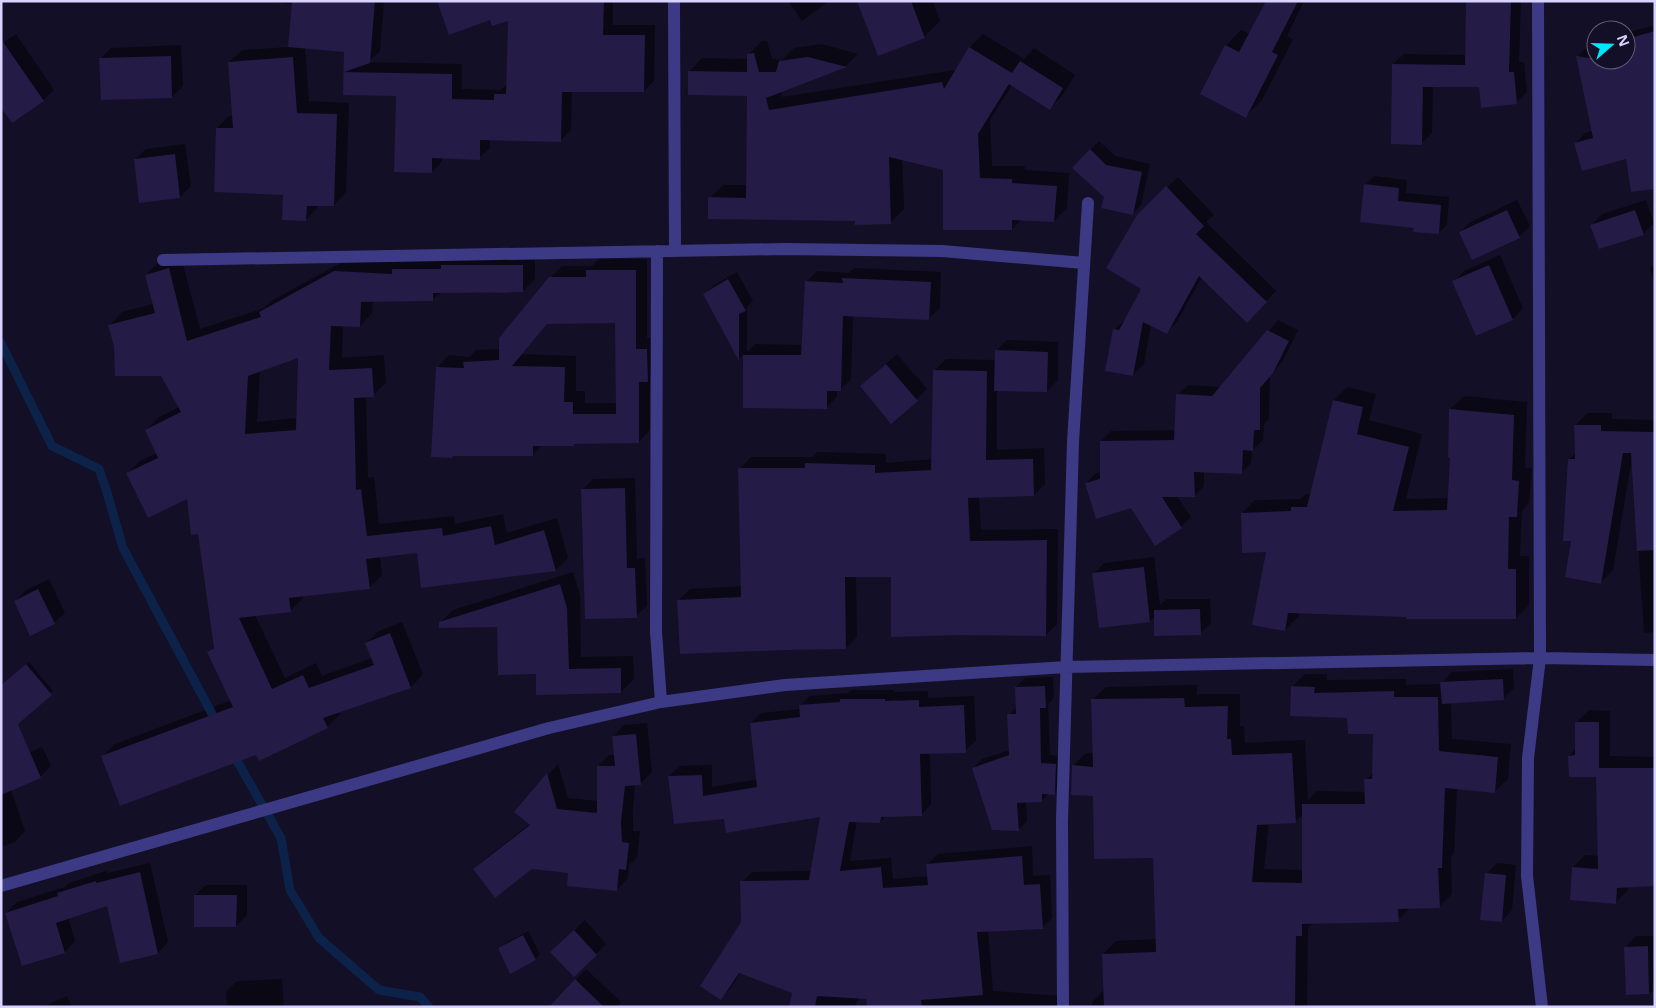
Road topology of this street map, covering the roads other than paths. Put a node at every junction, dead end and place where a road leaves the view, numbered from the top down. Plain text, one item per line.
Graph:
1 (674, 1) edge
2 (1538, 1) edge
3 (1088, 203) dead end
4 (657, 251) junction
5 (675, 251) junction
6 (163, 260) dead end
7 (1084, 264) junction
8 (1540, 658) junction
9 (1655, 660) edge
10 (1066, 667) junction
11 (661, 702) junction
12 (1, 886) edge
13 (1063, 1007) edge
14 (1542, 1007) edge

1 - 5 street
2 - 8 street
3 - 7 street
4 - 5 street
4 - 6 street
4 - 11 street
5 - 7 street
7 - 10 street
8 - 9 street
8 - 10 street
8 - 14 street
10 - 11 street
10 - 13 street
11 - 12 street

